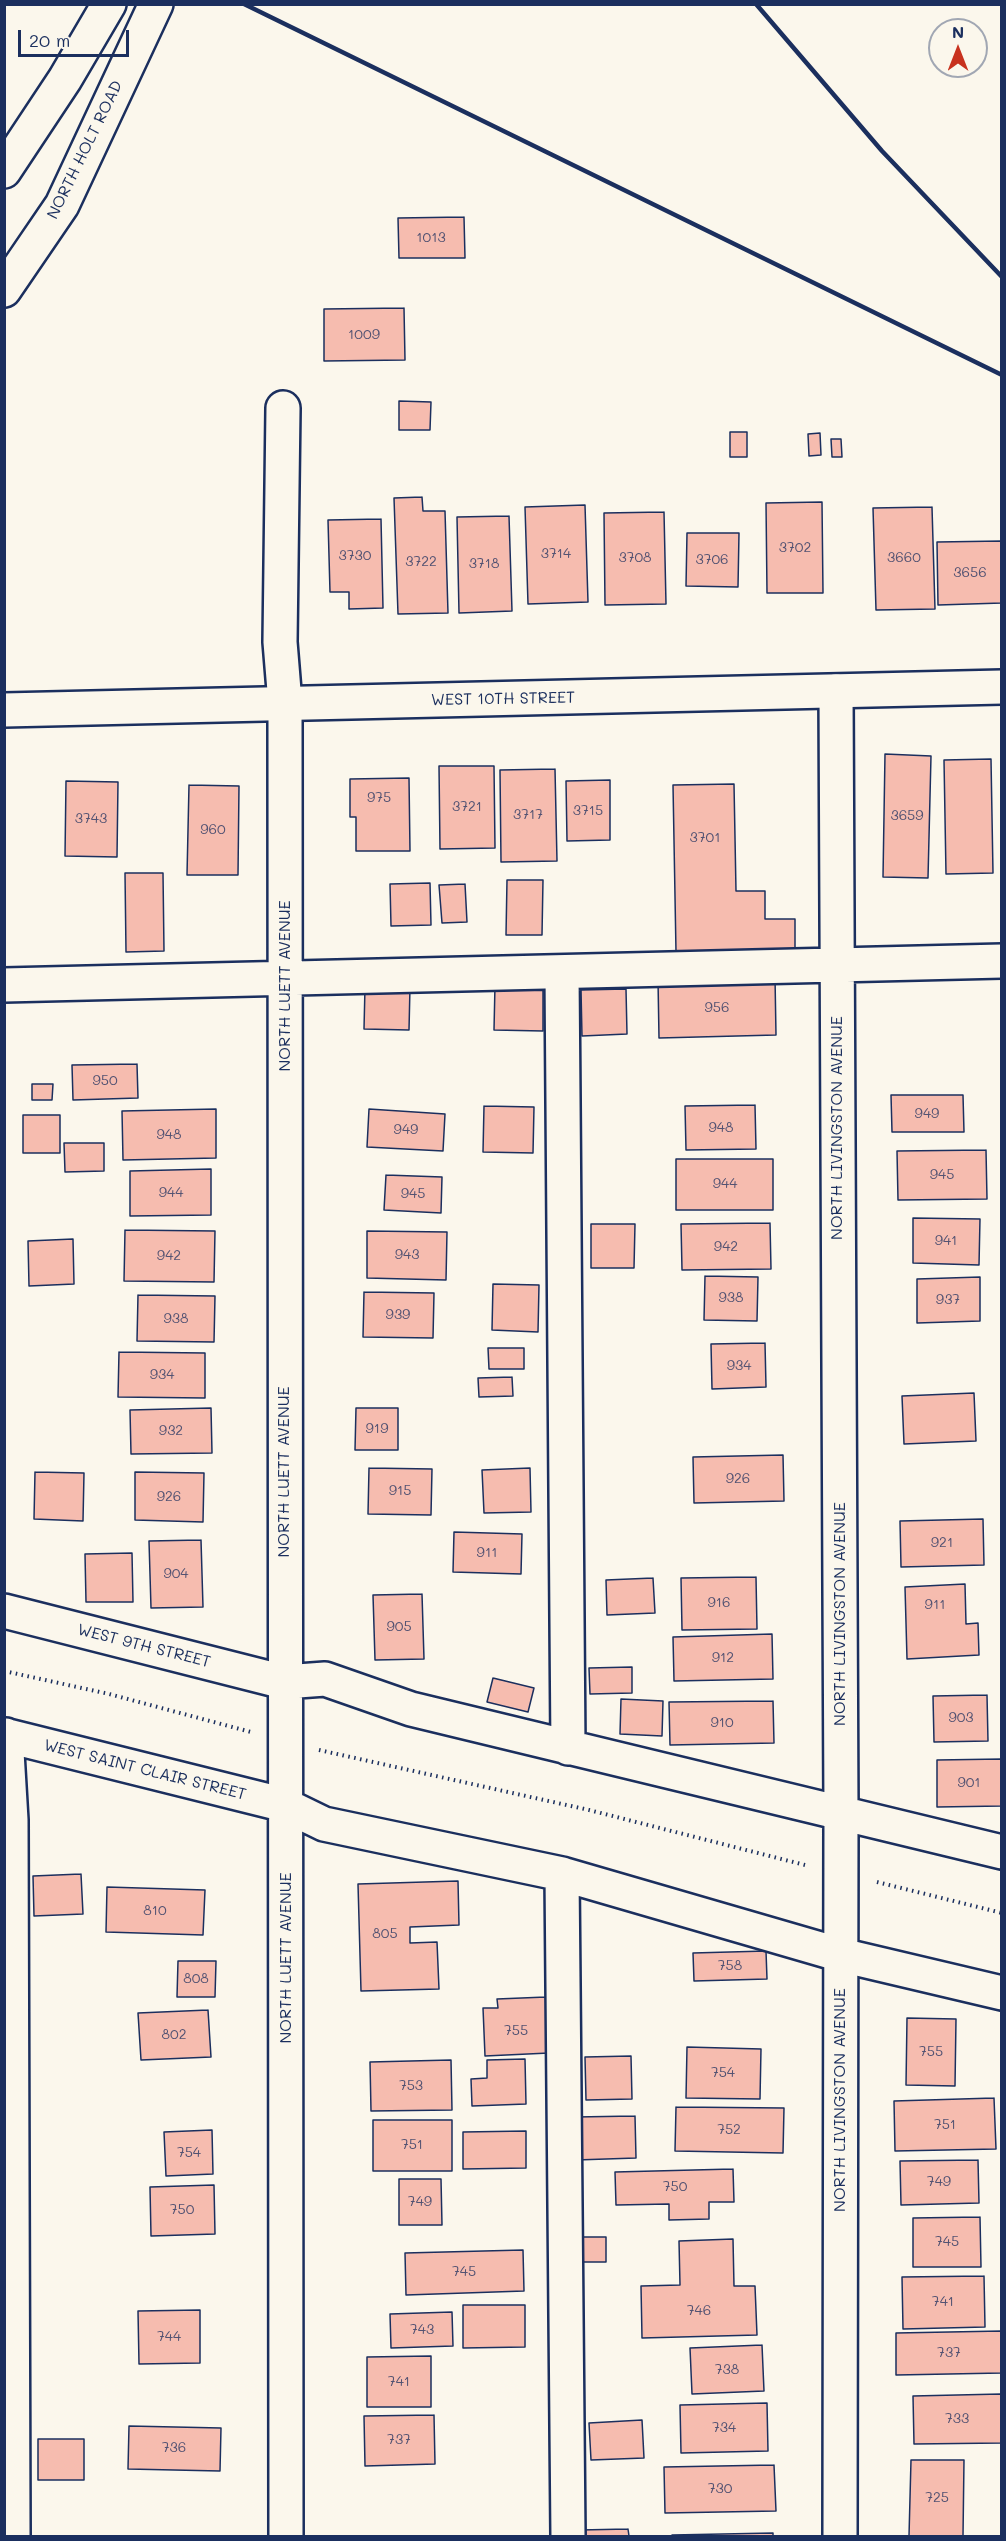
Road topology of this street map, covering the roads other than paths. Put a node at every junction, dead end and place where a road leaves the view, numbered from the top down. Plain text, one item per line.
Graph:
1 (109, 4) edge
2 (156, 4) edge
3 (4, 171) edge
4 (4, 290) edge
5 (283, 408) dead end
6 (1002, 687) edge
7 (836, 691) junction
8 (285, 703) junction
9 (4, 710) edge
10 (1002, 961) edge
11 (837, 964) junction
12 (562, 972) junction
13 (285, 979) junction
14 (4, 985) edge
15 (4, 1611) edge
16 (284, 1682) junction
17 (5, 1735) edge
18 (568, 1748) junction
19 (285, 1805) junction
20 (840, 1813) junction
21 (1002, 1852) edge
22 (562, 1874) junction
23 (840, 1954) junction
24 (1002, 1993) edge
25 (13, 2536) edge
26 (286, 2536) edge
27 (568, 2536) edge
28 (840, 2536) edge

1 - 3 street
2 - 4 street, NORTH HOLT ROAD
5 - 8 street, NORTH LUETT AVENUE
6 - 7 street, WEST 10TH STREET
7 - 8 street, WEST 10TH STREET
7 - 11 street, NORTH LIVINGSTON AVENUE
8 - 9 street, WEST 10TH STREET
8 - 13 street, NORTH LUETT AVENUE
10 - 11 street
11 - 12 street
11 - 20 street, NORTH LIVINGSTON AVENUE
12 - 13 street
12 - 18 street
13 - 14 street
13 - 16 street, NORTH LUETT AVENUE
15 - 16 street, WEST 9TH STREET
16 - 18 street, WEST 9TH STREET
16 - 19 street, NORTH LUETT AVENUE
17 - 19 street, WEST SAINT CLAIR STREET
17 - 25 street
18 - 20 street, WEST 9TH STREET
19 - 22 street, WEST SAINT CLAIR STREET
19 - 26 street, NORTH LUETT AVENUE
20 - 21 street, WEST 9TH STREET
20 - 23 street, NORTH LIVINGSTON AVENUE
22 - 23 street, WEST SAINT CLAIR STREET
22 - 27 street
23 - 24 street, WEST SAINT CLAIR STREET
23 - 28 street, NORTH LIVINGSTON AVENUE

